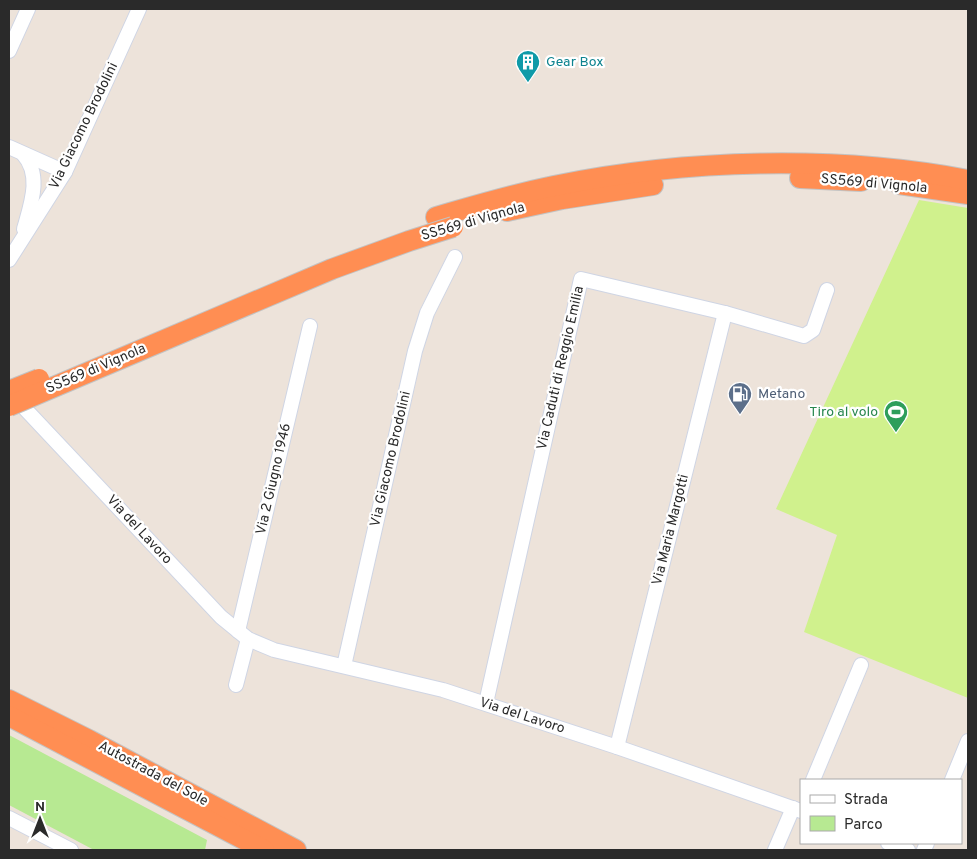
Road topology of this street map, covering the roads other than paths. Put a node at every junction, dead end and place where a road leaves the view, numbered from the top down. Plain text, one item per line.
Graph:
1 (28, 9) edge
2 (139, 9) edge
3 (9, 51) edge
4 (9, 147) edge
5 (23, 154) junction
6 (31, 166) junction
7 (65, 172) junction
8 (968, 180) edge
9 (968, 194) edge
10 (444, 222) junction
11 (22, 239) junction
12 (455, 257) dead end
13 (9, 260) edge
14 (828, 290) dead end
15 (725, 313) junction
16 (310, 326) dead end
17 (9, 391) edge
18 (9, 406) edge
19 (243, 635) junction
20 (861, 665) dead end
21 (344, 666) junction
22 (236, 684) dead end
23 (9, 700) edge
24 (486, 704) junction
25 (9, 716) edge
26 (968, 741) edge
27 (617, 747) junction
28 (813, 779) edge
29 (952, 779) edge
30 (799, 811) edge
31 (9, 818) edge
32 (891, 844) edge
33 (70, 850) edge
34 (264, 850) edge
35 (296, 850) edge
36 (775, 850) edge
37 (908, 850) edge

1 - 3 street
2 - 7 street, Via Giacomo Brodolini
4 - 5 street
5 - 6 street
5 - 7 street
6 - 7 street
6 - 11 street
7 - 11 street, Via Giacomo Brodolini
8 - 10 highway, SS569 di Vignola
9 - 10 highway, SS569 di Vignola
10 - 17 highway, SS569 di Vignola, bridge
10 - 18 highway, SS569 di Vignola, bridge
11 - 13 street, Via Giacomo Brodolini
12 - 21 street, Via Giacomo Brodolini
14 - 15 street, Via Caduti di Reggio Emilia
15 - 24 street, Via Caduti di Reggio Emilia
15 - 27 street, Via Maria Margotti
16 - 19 street, Via 2 Giugno 1946
17 - 19 street, Via del Lavoro
19 - 21 street, Via del Lavoro
19 - 22 street
20 - 28 street
21 - 24 street, Via del Lavoro
23 - 35 highway, Autostrada del Sole
24 - 27 street, Via del Lavoro
25 - 34 highway, Autostrada del Sole
26 - 29 street
27 - 30 street, Via del Lavoro
30 - 36 street, Via del Lavoro
31 - 33 street
32 - 37 street

